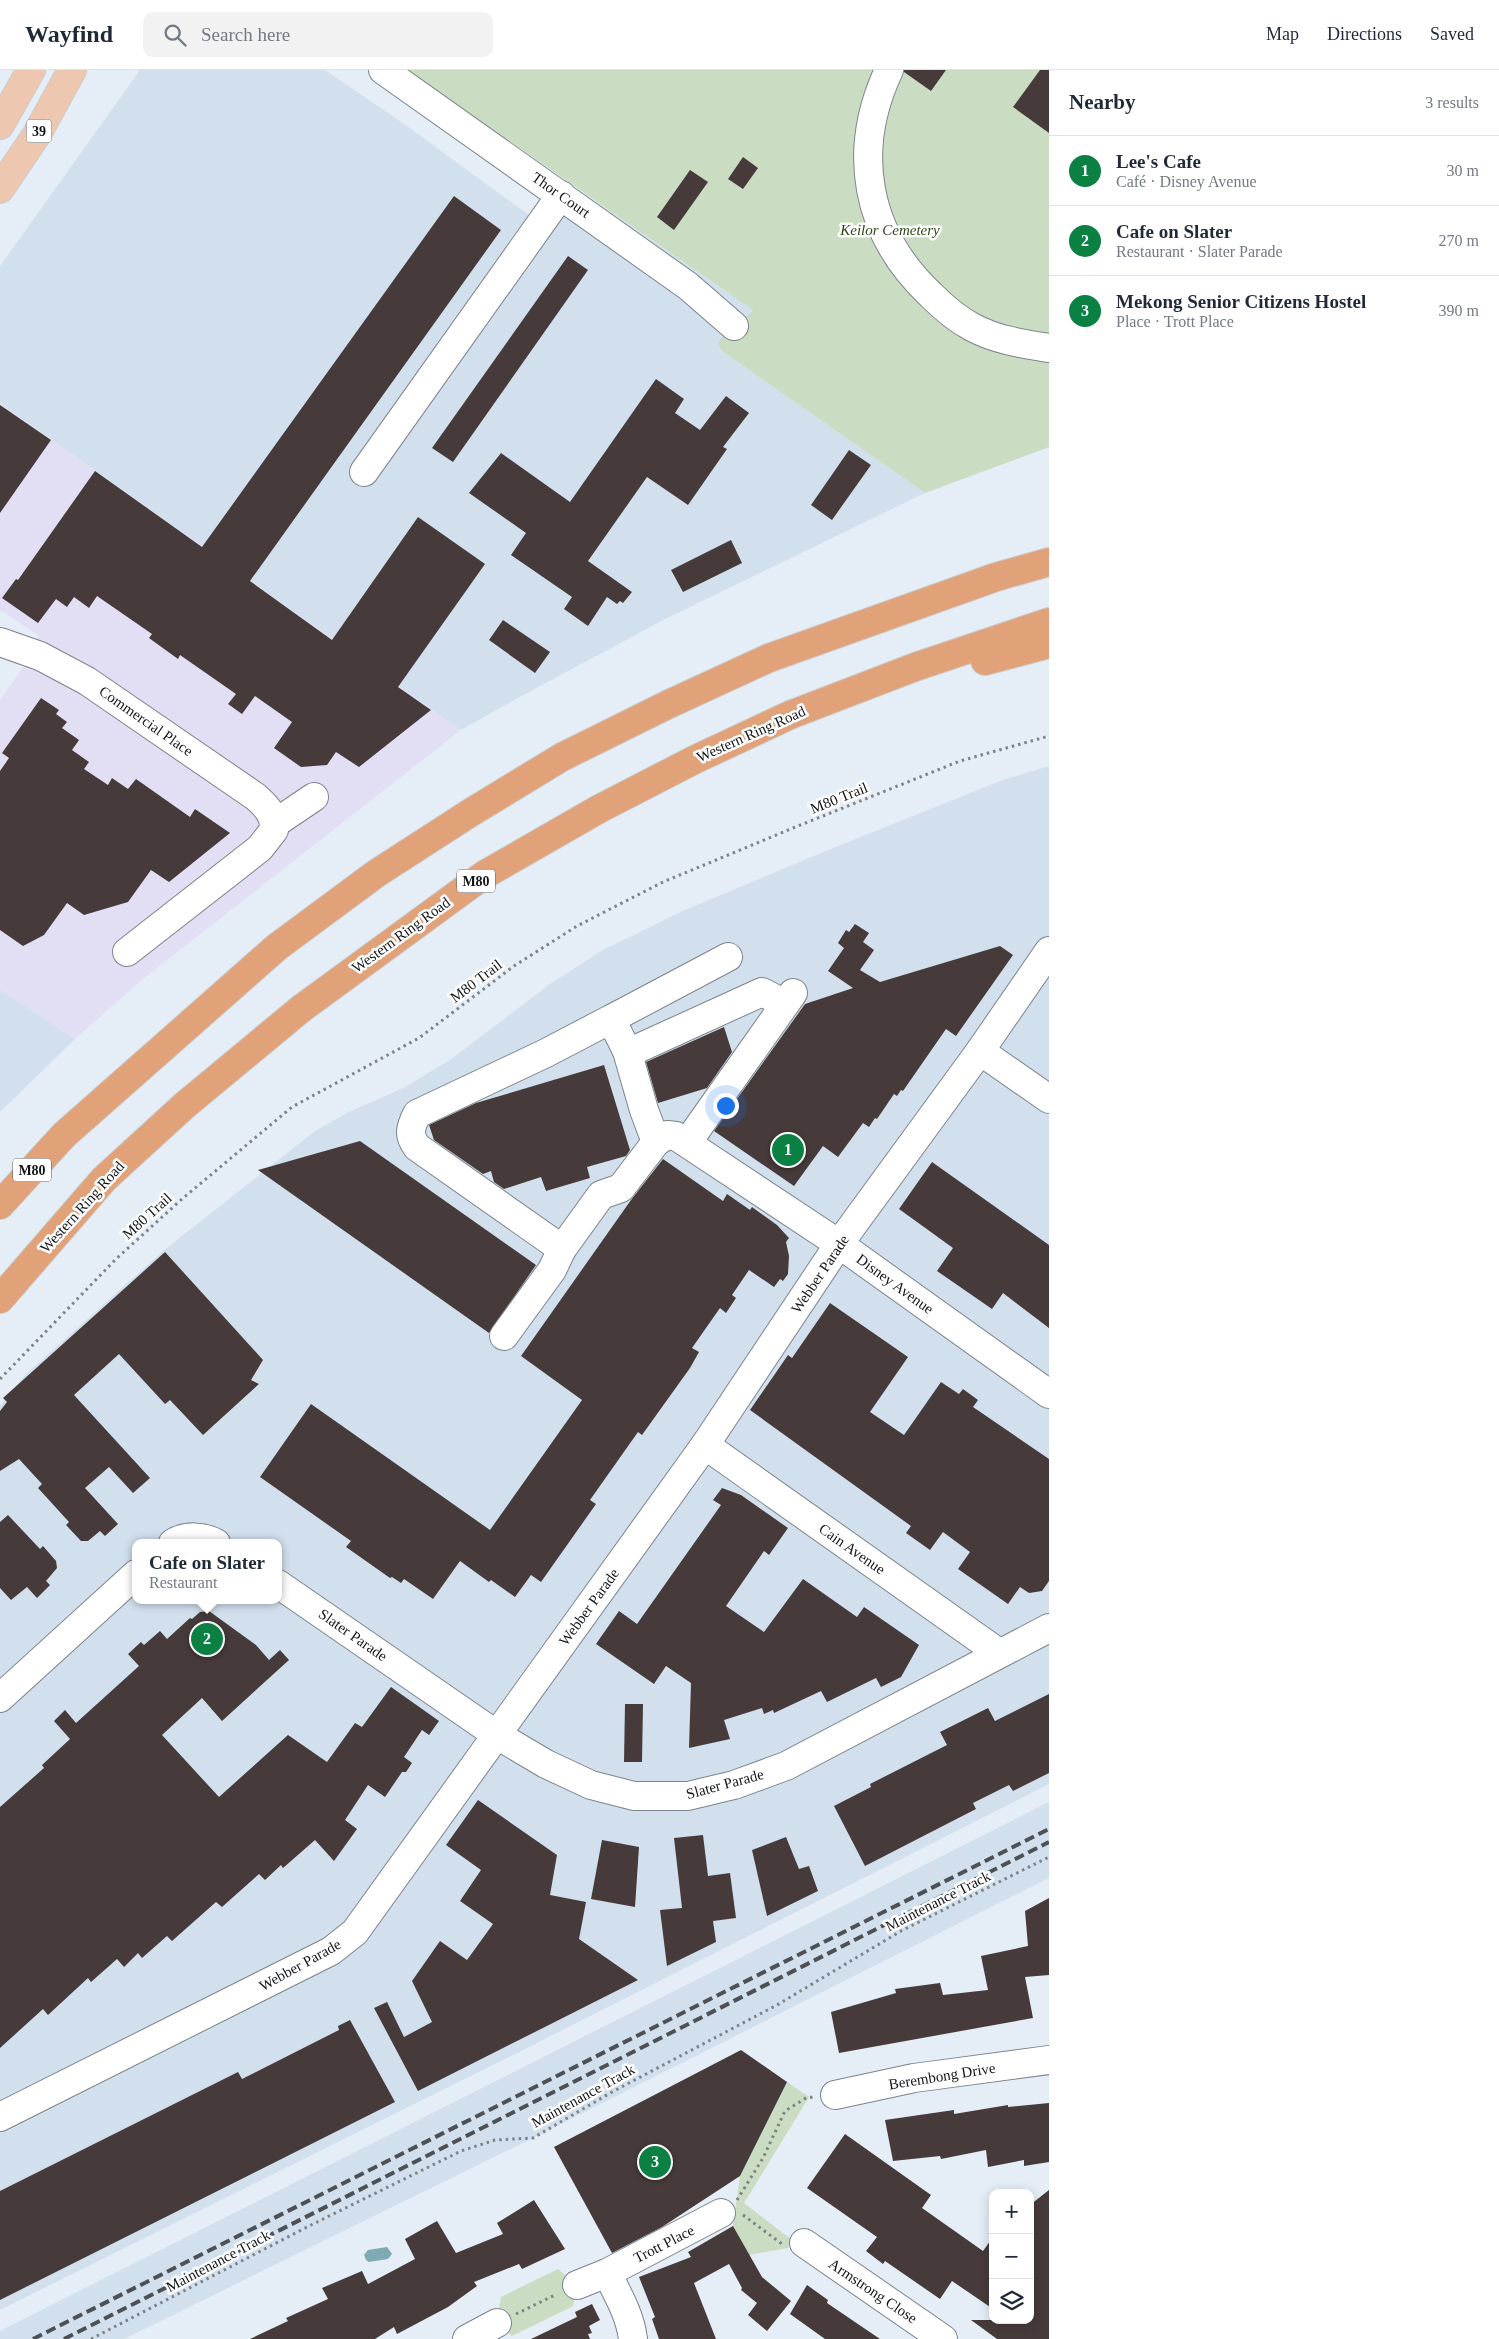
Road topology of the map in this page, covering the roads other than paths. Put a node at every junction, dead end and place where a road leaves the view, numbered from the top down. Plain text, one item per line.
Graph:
1 (31, 70) edge
2 (72, 70) edge
3 (383, 70) edge
4 (889, 70) edge
5 (0, 125) edge
6 (0, 189) edge
7 (562, 195) junction
8 (734, 326) dead end
9 (1049, 348) edge
10 (364, 472) dead end
11 (1049, 560) edge
12 (1049, 622) edge
13 (0, 642) edge
14 (1049, 644) edge
15 (790, 715) junction
16 (314, 797) dead end
17 (274, 824) junction
18 (1049, 951) edge
19 (127, 952) dead end
20 (728, 957) dead end
21 (611, 1019) junction
22 (980, 1050) junction
23 (627, 1051) junction
24 (1049, 1099) edge
25 (64, 1135) junction
26 (656, 1142) junction
27 (687, 1143) junction
28 (0, 1185) edge
29 (0, 1206) edge
30 (839, 1244) junction
31 (562, 1249) junction
32 (1, 1298) edge
33 (504, 1336) dead end
34 (1049, 1394) edge
35 (705, 1445) junction
36 (187, 1539) edge
37 (209, 1539) edge
38 (132, 1578) edge
39 (282, 1587) edge
40 (1049, 1628) edge
41 (999, 1653) junction
42 (0, 1698) edge
43 (497, 1735) junction
44 (1049, 2060) edge
45 (835, 2094) dead end
46 (0, 2117) edge
47 (727, 2210) road end
48 (802, 2241) road end
49 (607, 2273) junction
50 (577, 2285) road end
51 (497, 2323) road end
52 (467, 2339) edge
53 (633, 2339) edge
54 (943, 2339) edge

1 - 5 main road, 39
2 - 6 main road, 39
3 - 7 street, Thor Court
4 - 9 street
7 - 8 street, Thor Court
7 - 10 street
11 - 25 highway, M80
12 - 15 highway, Western Ring Road / M80
13 - 17 street, Commercial Place
14 - 15 highway
15 - 32 highway, Western Ring Road / M80
16 - 17 street
17 - 19 street
18 - 22 street, Webber Parade
20 - 21 street
21 - 23 street
21 - 31 street
22 - 24 street
22 - 30 street, Webber Parade
23 - 26 street
23 - 27 street
25 - 28 highway
25 - 29 highway, M80
26 - 27 street, Disney Avenue
26 - 31 street
27 - 30 street, Disney Avenue
30 - 34 street, Disney Avenue
30 - 35 street, Webber Parade
31 - 33 street
35 - 41 street, Cain Avenue
35 - 43 street, Webber Parade
36 - 37 street
38 - 42 street
39 - 43 street, Slater Parade
40 - 41 street, Slater Parade
41 - 43 street, Slater Parade
43 - 46 street, Webber Parade
44 - 45 street, Berembong Drive
47 - 49 street, Trott Place
48 - 54 street, Armstrong Close
49 - 50 street, Trott Place
49 - 53 street
51 - 52 street

